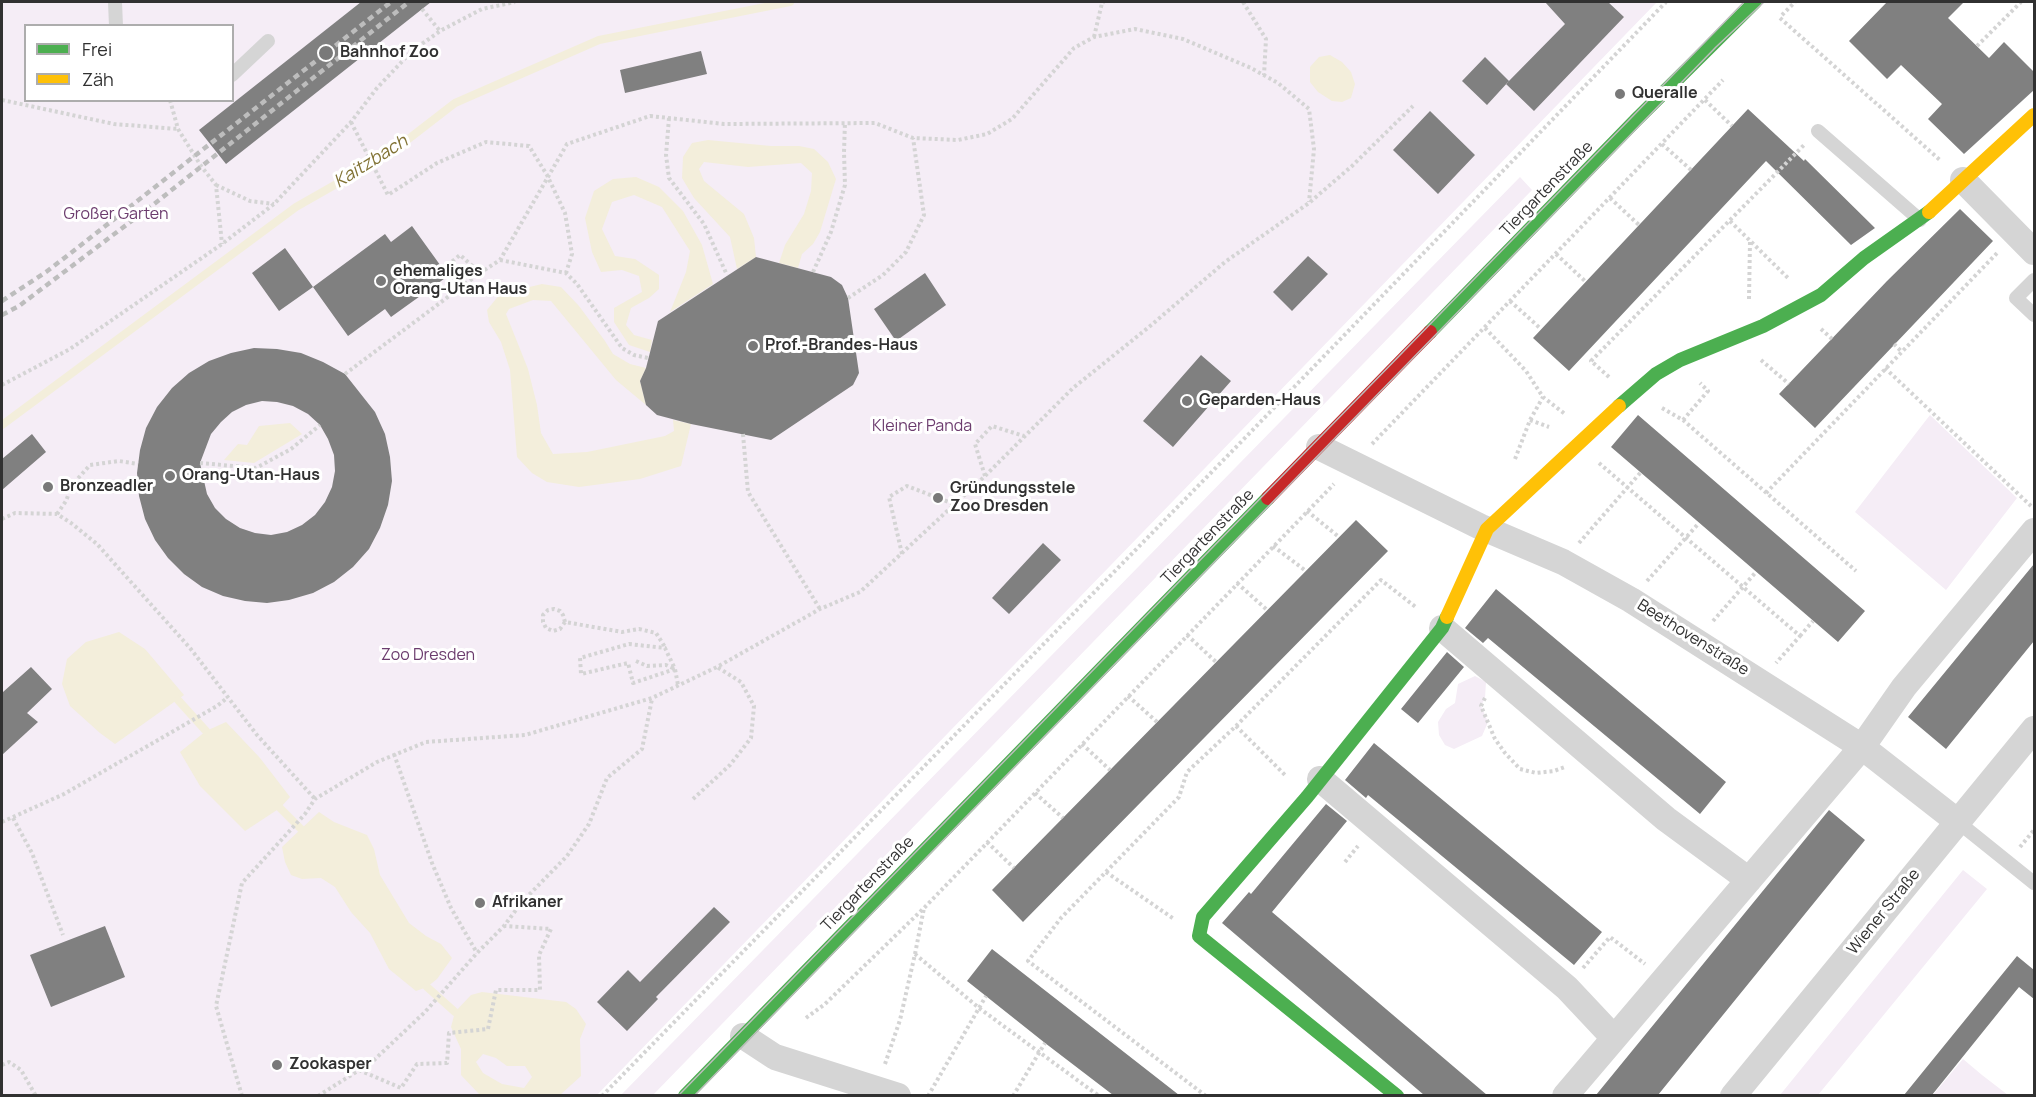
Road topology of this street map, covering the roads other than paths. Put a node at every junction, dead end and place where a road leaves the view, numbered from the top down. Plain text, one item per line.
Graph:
1 (115, 2) edge
2 (1755, 2) edge
3 (116, 24) edge
4 (268, 41) dead end
5 (234, 73) edge
6 (2034, 115) edge
7 (1818, 131) road end
8 (1963, 180) junction
9 (1920, 220) junction
10 (2034, 252) edge
11 (2034, 280) edge
12 (2034, 315) edge
13 (1319, 447) junction
14 (1487, 529) junction
15 (2034, 531) edge
16 (1442, 628) junction
17 (2034, 729) edge
18 (1862, 747) junction
19 (1313, 788) junction
20 (1958, 822) junction
21 (1749, 880) junction
22 (2034, 883) edge
23 (743, 1036) junction
24 (1614, 1038) junction
25 (888, 1092) edge
26 (1389, 1093) edge
27 (685, 1095) edge
28 (1565, 1095) edge
29 (1733, 1095) edge

1 - 3 lane
2 - 13 main road, Tiergartenstraße
4 - 5 lane
6 - 8 main road
7 - 9 lane
8 - 9 main road
8 - 10 street
9 - 14 main road
11 - 12 lane
13 - 14 street, Beethovenstraße
13 - 23 main road, Tiergartenstraße
14 - 16 main road
14 - 18 street, Beethovenstraße
15 - 18 street
16 - 19 main road
16 - 21 street
17 - 20 street, Wiener Straße
18 - 20 street, Beethovenstraße
18 - 21 street
19 - 24 street
19 - 26 main road
20 - 22 lane, Beethovenstraße
20 - 29 street, Wiener Straße
21 - 24 street
23 - 25 street
23 - 27 main road, Tiergartenstraße
24 - 28 street

